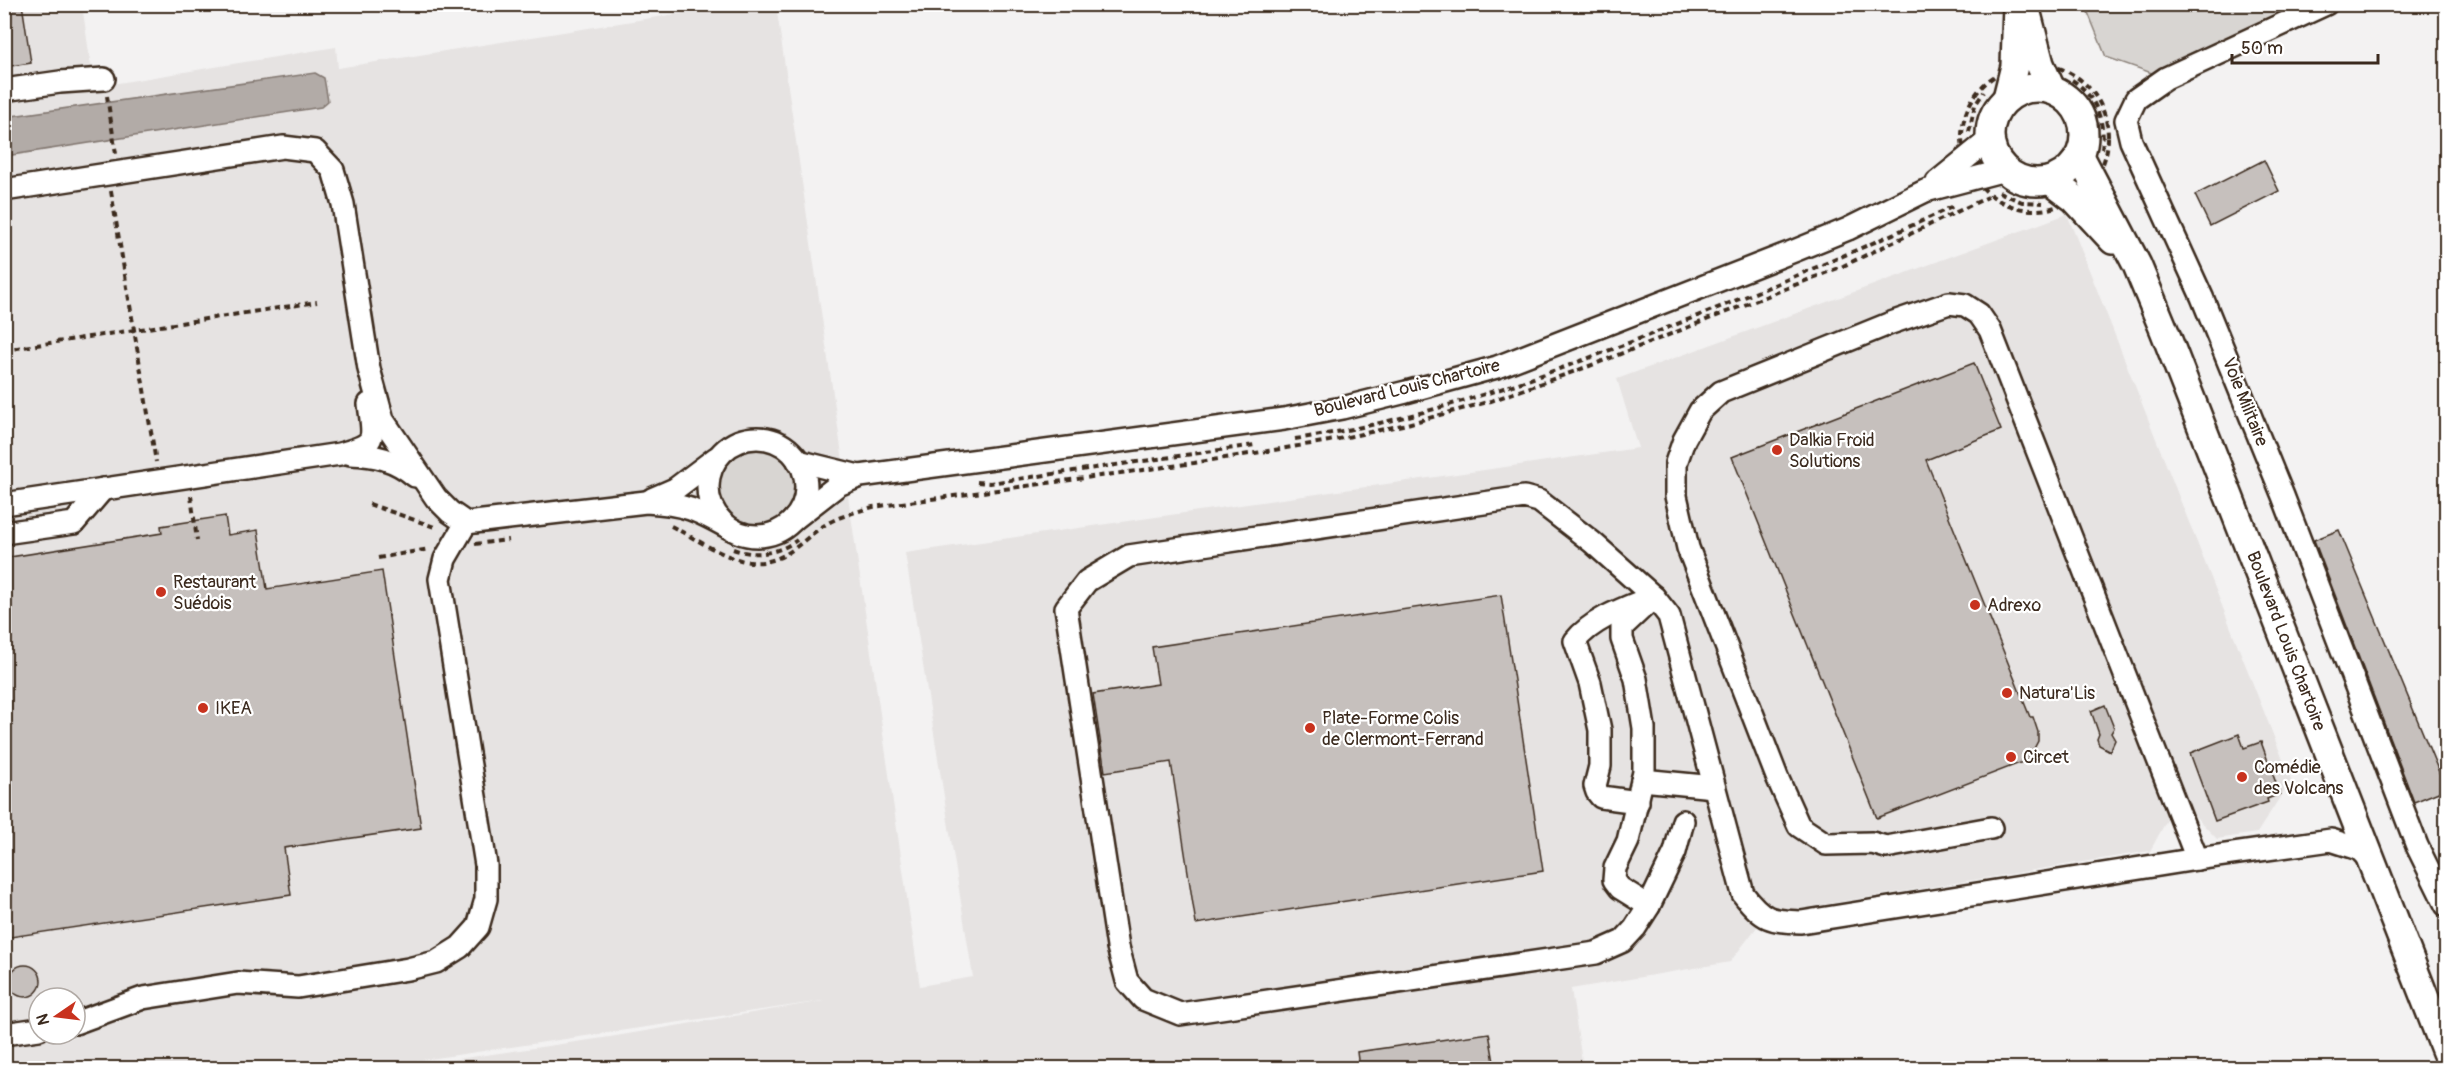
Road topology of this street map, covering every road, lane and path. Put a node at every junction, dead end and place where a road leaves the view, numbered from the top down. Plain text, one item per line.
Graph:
1 (2018, 4) edge
2 (2025, 4) edge
3 (2326, 4) edge
4 (2033, 72) junction
5 (105, 86) joint
6 (4, 90) edge
7 (2007, 98) junction
8 (115, 150) dead end
9 (1981, 163) junction
10 (109, 174) junction
11 (2071, 186) junction
12 (4, 190) edge
13 (317, 302) dead end
14 (134, 330) junction
15 (4, 350) edge
16 (369, 369) junction
17 (721, 453) junction
18 (340, 454) junction
19 (798, 461) junction
20 (188, 476) junction
21 (860, 476) junction
22 (159, 480) junction
23 (429, 488) junction
24 (103, 489) junction
25 (646, 502) junction
26 (4, 504) edge
27 (793, 520) junction
28 (466, 523) junction
29 (731, 529) junction
30 (4, 533) edge
31 (197, 540) dead end
32 (453, 545) junction
33 (378, 558) dead end
34 (1654, 597) junction
35 (1642, 780) junction
36 (1714, 787) junction
37 (2346, 795) junction
38 (1638, 802) junction
39 (1683, 821) dead end
40 (1991, 828) dead end
41 (2331, 840) junction
42 (2197, 859) junction
43 (2372, 862) junction
44 (2446, 905) edge
45 (1649, 906) junction
46 (87, 1019) edge
47 (27, 1031) edge
48 (4, 1034) edge
49 (2446, 1052) edge

1 - 4 main road
2 - 4 main road
3 - 44 street, Voie Militaire
4 - 7 main road
4 - 7 main road
4 - 9 path
4 - 11 main road
4 - 11 path
5 - 6 street
5 - 8 path
7 - 9 main road
9 - 11 main road
9 - 11 path
9 - 11 path
9 - 21 street, Boulevard Louis Chartoire
10 - 12 street
10 - 14 path
10 - 16 street
11 - 37 main road, Boulevard Louis Chartoire
13 - 14 path
14 - 15 path
14 - 22 path
16 - 18 street
16 - 23 street
17 - 19 street
17 - 25 street
17 - 29 street
18 - 20 street
18 - 23 street
19 - 21 street
19 - 27 street
20 - 22 street
20 - 31 path
21 - 27 street
22 - 24 street
23 - 28 street
24 - 26 street
24 - 30 street
25 - 28 street
25 - 29 street
27 - 29 street
28 - 32 street
32 - 33 path
32 - 46 street
34 - 35 street
34 - 36 street
34 - 38 street
34 - 45 street
35 - 36 street
35 - 38 street
36 - 42 street
37 - 41 street
37 - 43 main road, Boulevard Louis Chartoire
38 - 45 street
39 - 45 street
40 - 42 street
41 - 42 street
41 - 43 street
43 - 49 main road, Boulevard Louis Chartoire
47 - 48 street

